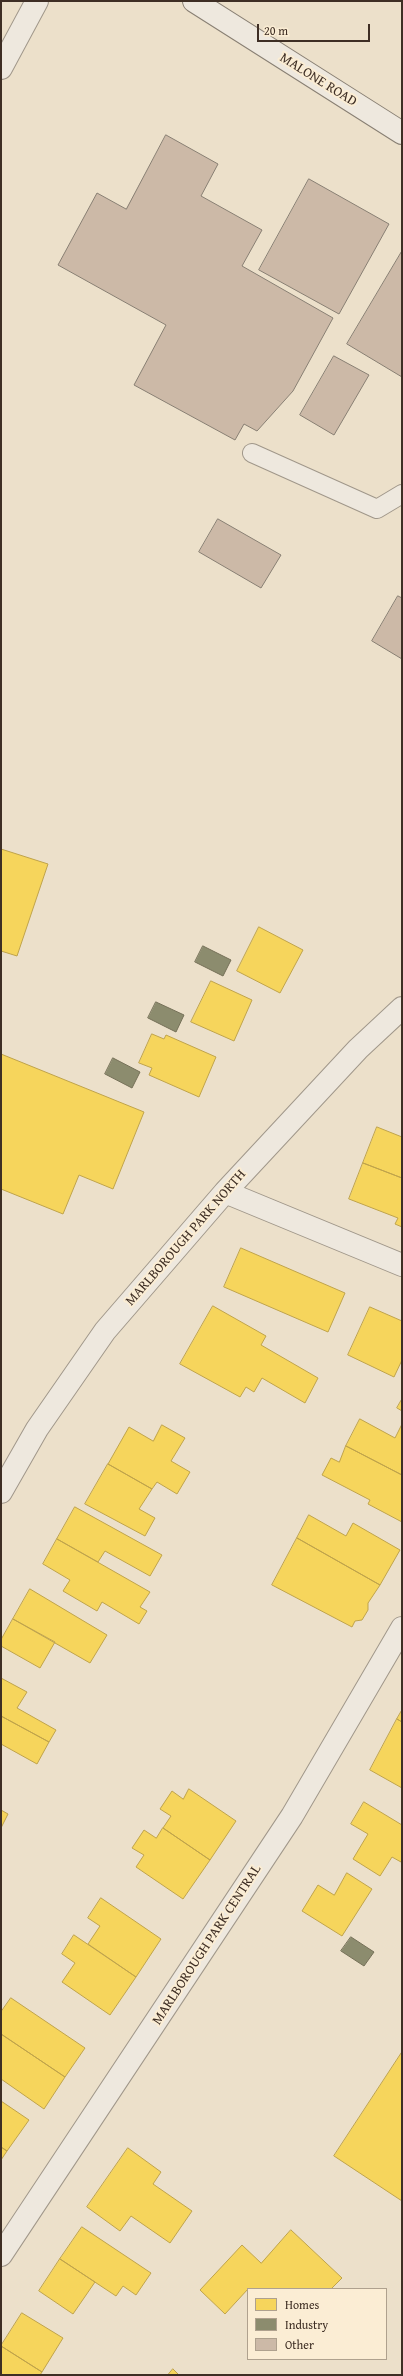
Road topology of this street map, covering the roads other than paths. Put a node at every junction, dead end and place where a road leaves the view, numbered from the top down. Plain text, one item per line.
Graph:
1 (37, 1) edge
2 (194, 1) edge
3 (1, 68) edge
4 (402, 133) edge
5 (252, 452) dead end
6 (402, 494) edge
7 (402, 1008) edge
8 (226, 1192) junction
9 (402, 1265) edge
10 (1, 1492) edge
11 (402, 1628) edge
12 (1, 2255) edge

1 - 3 street
2 - 4 street, MALONE ROAD
5 - 6 lane
7 - 8 street, MARLBOROUGH PARK NORTH
8 - 9 street
8 - 10 street, MARLBOROUGH PARK NORTH
11 - 12 street, MARLBOROUGH PARK CENTRAL

